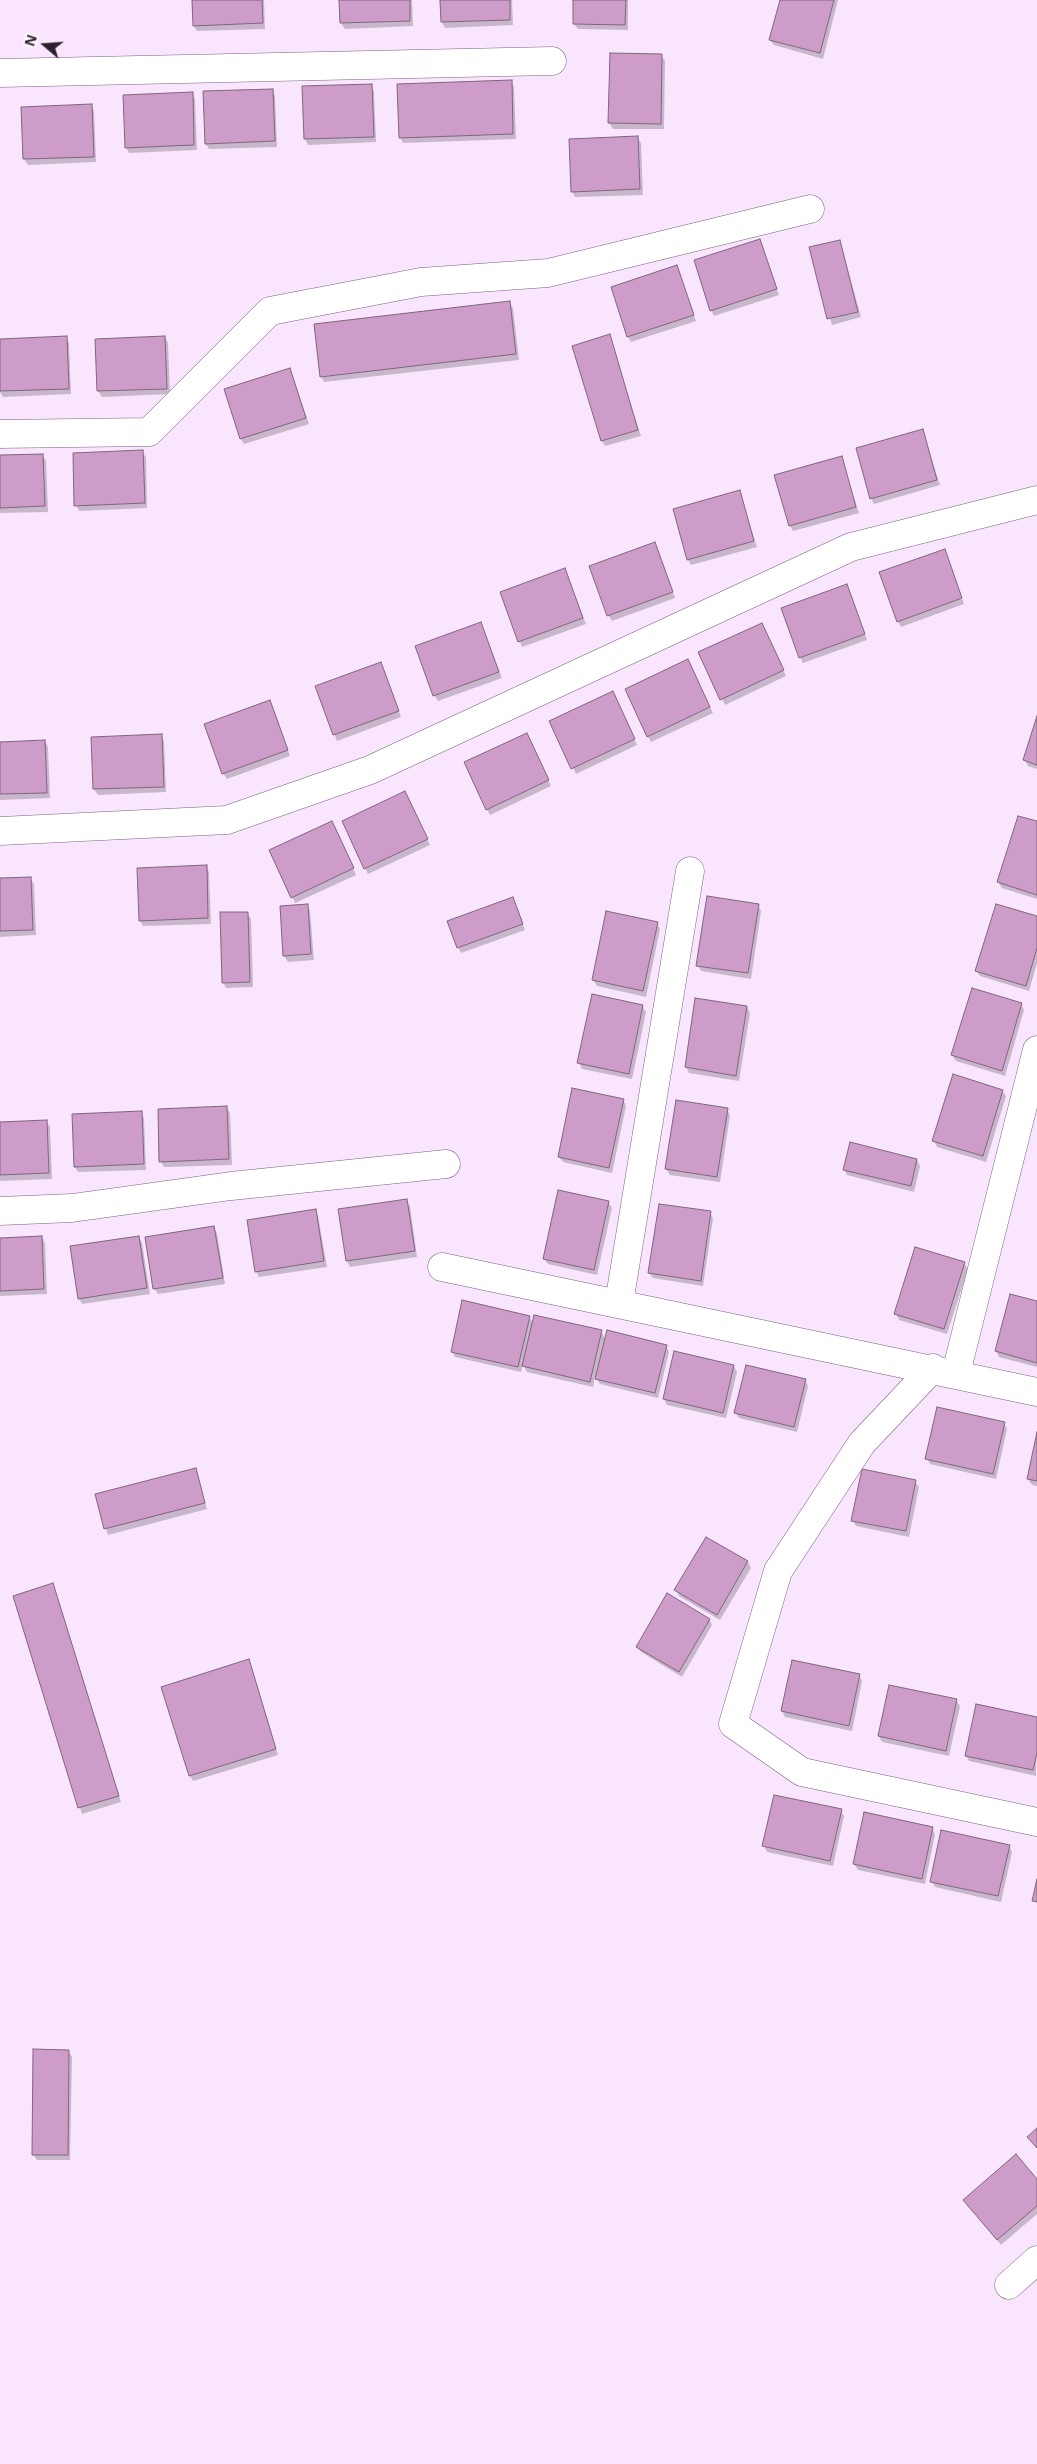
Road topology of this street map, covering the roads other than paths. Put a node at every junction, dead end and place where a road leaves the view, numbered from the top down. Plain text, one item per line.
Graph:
1 (552, 61) dead end
2 (0, 73) edge
3 (810, 209) dead end
4 (0, 434) edge
5 (1037, 500) edge
6 (0, 831) edge
7 (690, 871) dead end
8 (1037, 1050) edge
9 (446, 1164) dead end
10 (0, 1210) edge
11 (442, 1267) dead end
12 (619, 1303) junction
13 (945, 1371) junction
14 (1037, 1392) edge
15 (1037, 1822) edge
16 (1037, 2260) edge
17 (1010, 2285) dead end

1 - 2 street
3 - 4 street
5 - 6 street
7 - 12 street
8 - 13 street
9 - 10 street
11 - 12 street
12 - 13 street
13 - 14 street
13 - 15 street
16 - 17 street

